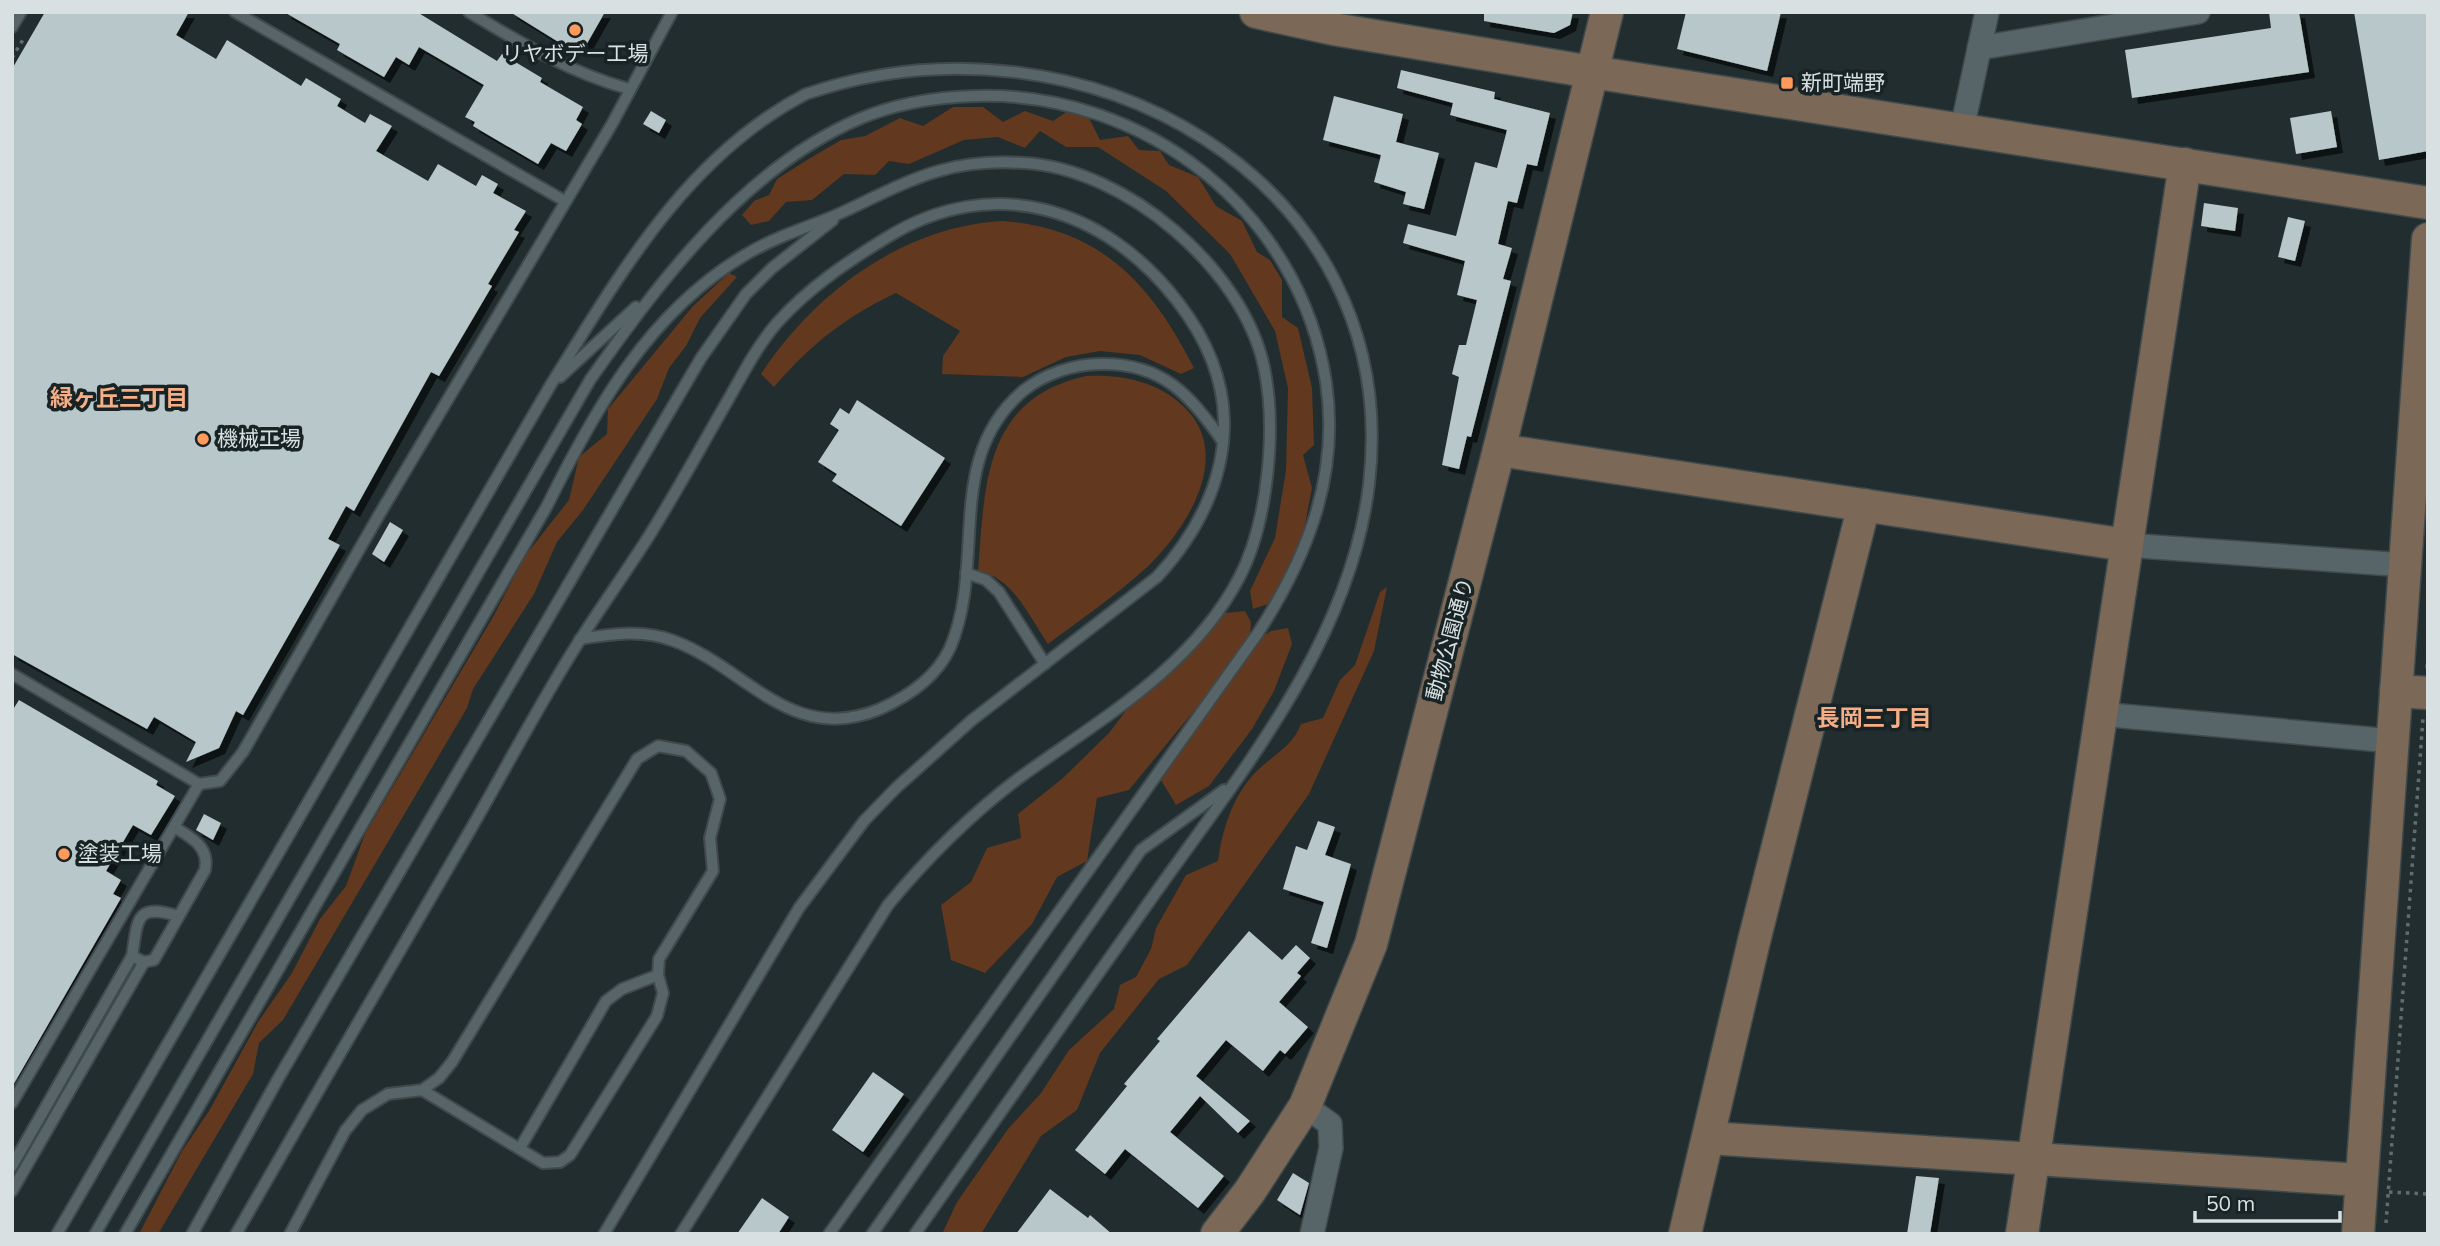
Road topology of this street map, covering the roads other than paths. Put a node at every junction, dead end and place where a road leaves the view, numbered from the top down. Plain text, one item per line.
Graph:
1 (20, 12) edge
2 (235, 12) edge
3 (469, 12) edge
4 (672, 12) edge
5 (1256, 12) edge
6 (1607, 12) edge
7 (1987, 12) edge
8 (2198, 12) edge
9 (12, 27) edge
10 (1979, 48) junction
11 (878, 66) dead end
12 (1592, 72) junction
13 (629, 89) junction
14 (1962, 129) junction
15 (2185, 164) junction
16 (1266, 173) dead end
17 (563, 200) junction
18 (2428, 203) edge
19 (843, 212) junction
20 (2428, 239) edge
21 (651, 293) junction
22 (550, 386) junction
23 (1223, 442) junction
24 (1499, 450) junction
25 (1864, 505) junction
26 (2126, 545) junction
27 (2405, 565) junction
28 (966, 573) junction
29 (580, 639) junction
30 (1045, 664) junction
31 (12, 674) edge
32 (2416, 692) edge
33 (2100, 714) junction
34 (2392, 741) junction
35 (199, 784) junction
36 (1232, 785) junction
37 (174, 827) junction
38 (178, 916) junction
39 (132, 956) junction
40 (144, 962) junction
41 (658, 975) junction
42 (422, 1090) junction
43 (12, 1103) edge
44 (1305, 1106) junction
45 (1708, 1138) junction
46 (520, 1148) junction
47 (2034, 1160) junction
48 (12, 1166) edge
49 (2375, 1186) junction
50 (12, 1191) edge
51 (57, 1234) edge
52 (96, 1234) edge
53 (125, 1234) edge
54 (192, 1234) edge
55 (236, 1234) edge
56 (290, 1234) edge
57 (604, 1234) edge
58 (681, 1234) edge
59 (829, 1234) edge
60 (872, 1234) edge
61 (915, 1234) edge
62 (1217, 1234) edge
63 (1311, 1234) edge
64 (1685, 1234) edge
65 (2022, 1234) edge
66 (2358, 1234) edge

1 - 9 lane
2 - 17 lane
3 - 13 lane
4 - 13 lane
5 - 12 street
6 - 12 street, 動物公園通り
7 - 10 street
8 - 10 street
10 - 14 street
11 - 22 lane
12 - 14 street
12 - 24 street, 動物公園通り
13 - 17 lane
14 - 15 street
15 - 18 street
15 - 26 street
16 - 36 lane
17 - 35 lane
19 - 53 lane
19 - 54 lane
19 - 58 lane
20 - 27 street
21 - 22 lane
21 - 52 lane
21 - 59 lane
22 - 51 lane
23 - 28 lane
23 - 29 lane
23 - 30 lane
24 - 25 street
24 - 44 street, 動物公園通り
25 - 26 street
25 - 45 street
26 - 27 street
26 - 33 street
27 - 32 street
28 - 29 lane
28 - 30 lane
29 - 55 lane
30 - 57 lane
31 - 35 lane
32 - 34 street
33 - 34 street
33 - 47 street
34 - 49 street
35 - 37 lane
36 - 60 lane
36 - 61 lane
37 - 38 lane
37 - 43 lane
38 - 39 lane
38 - 40 lane
39 - 40 lane
39 - 48 lane
40 - 50 lane
41 - 42 lane
41 - 46 lane
41 - 46 lane
42 - 46 lane
42 - 56 lane
44 - 62 street, 動物公園通り
44 - 63 street
45 - 47 street
45 - 64 street
47 - 49 street
47 - 65 street
49 - 66 street

